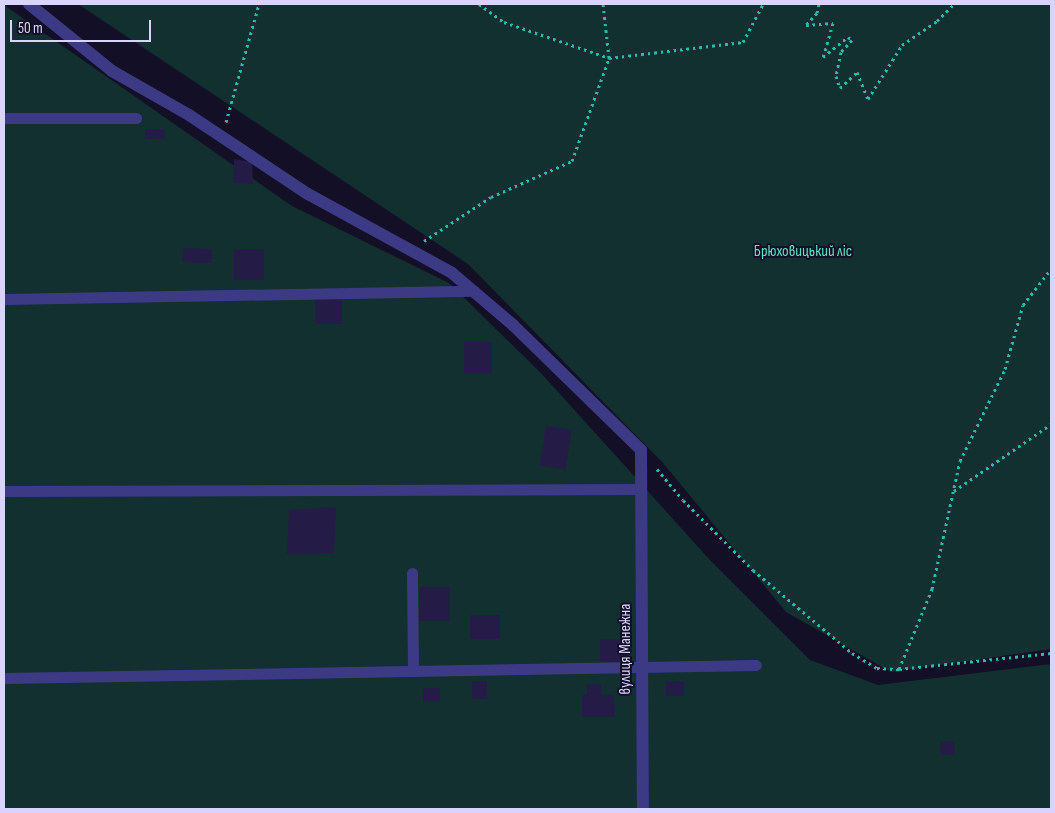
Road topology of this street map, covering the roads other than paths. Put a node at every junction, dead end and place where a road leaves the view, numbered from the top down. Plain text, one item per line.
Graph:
1 (29, 4) edge
2 (4, 118) edge
3 (136, 118) dead end
4 (474, 291) junction
5 (4, 299) edge
6 (641, 489) junction
7 (4, 491) edge
8 (412, 573) dead end
9 (756, 665) dead end
10 (642, 666) junction
11 (414, 670) junction
12 (4, 678) edge
13 (643, 809) edge

1 - 4 street
2 - 3 lane
4 - 5 lane
4 - 6 street, вулиця Манежна
6 - 7 lane
6 - 10 street, вулиця Манежна
8 - 11 lane
9 - 10 lane
10 - 11 lane
10 - 13 street, вулиця Манежна
11 - 12 lane

